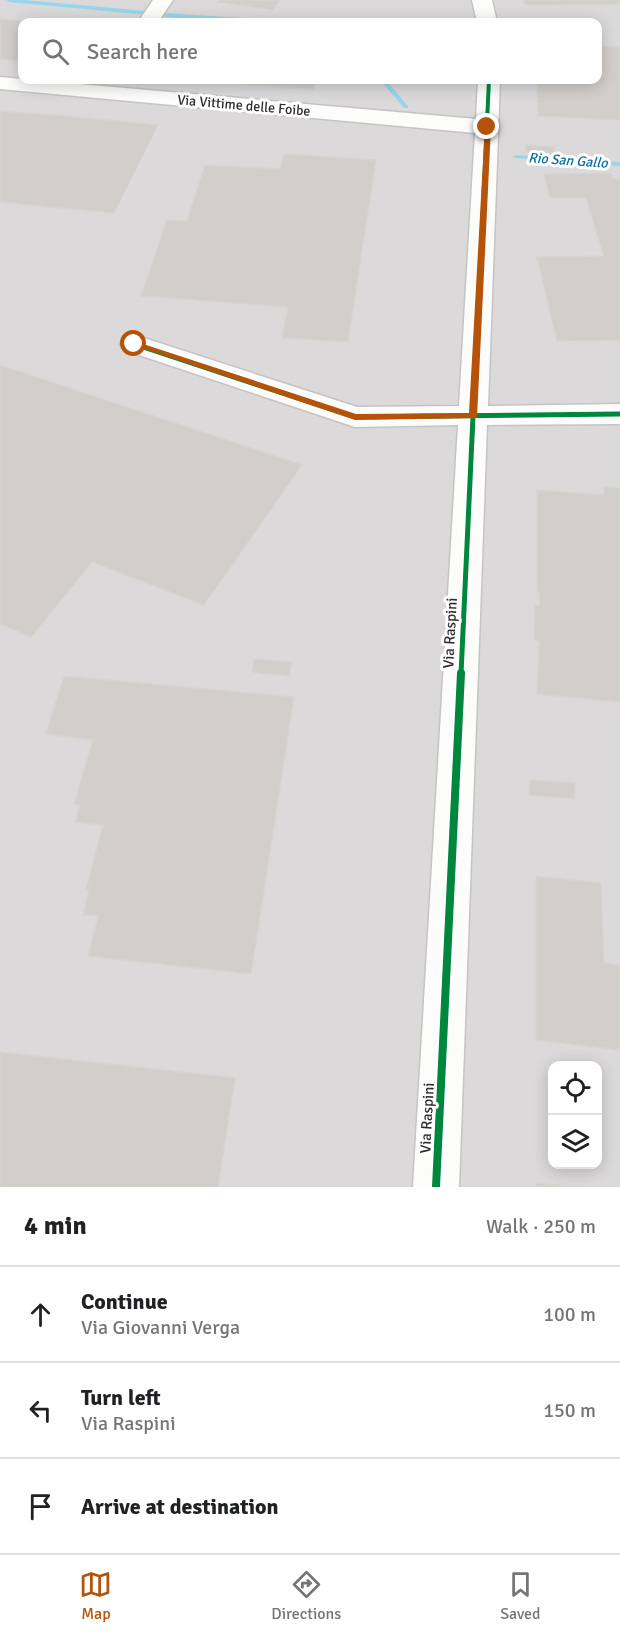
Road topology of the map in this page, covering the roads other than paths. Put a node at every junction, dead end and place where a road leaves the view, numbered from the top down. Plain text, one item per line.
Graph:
1 (483, 0) edge
2 (486, 18) edge
3 (0, 83) edge
4 (18, 83) edge
5 (37, 84) edge
6 (489, 84) edge
7 (112, 86) edge
8 (487, 127) junction
9 (134, 344) dead end
10 (620, 414) edge
11 (474, 416) junction
12 (436, 1187) edge

1 - 2 street
3 - 4 street, Via Vittime delle Foibe
5 - 7 street, Via Vittime delle Foibe
6 - 8 street, Via Raspini
7 - 8 street, Via Vittime delle Foibe
8 - 11 street, Via Raspini
9 - 11 street
10 - 11 street
11 - 12 street, Via Raspini

